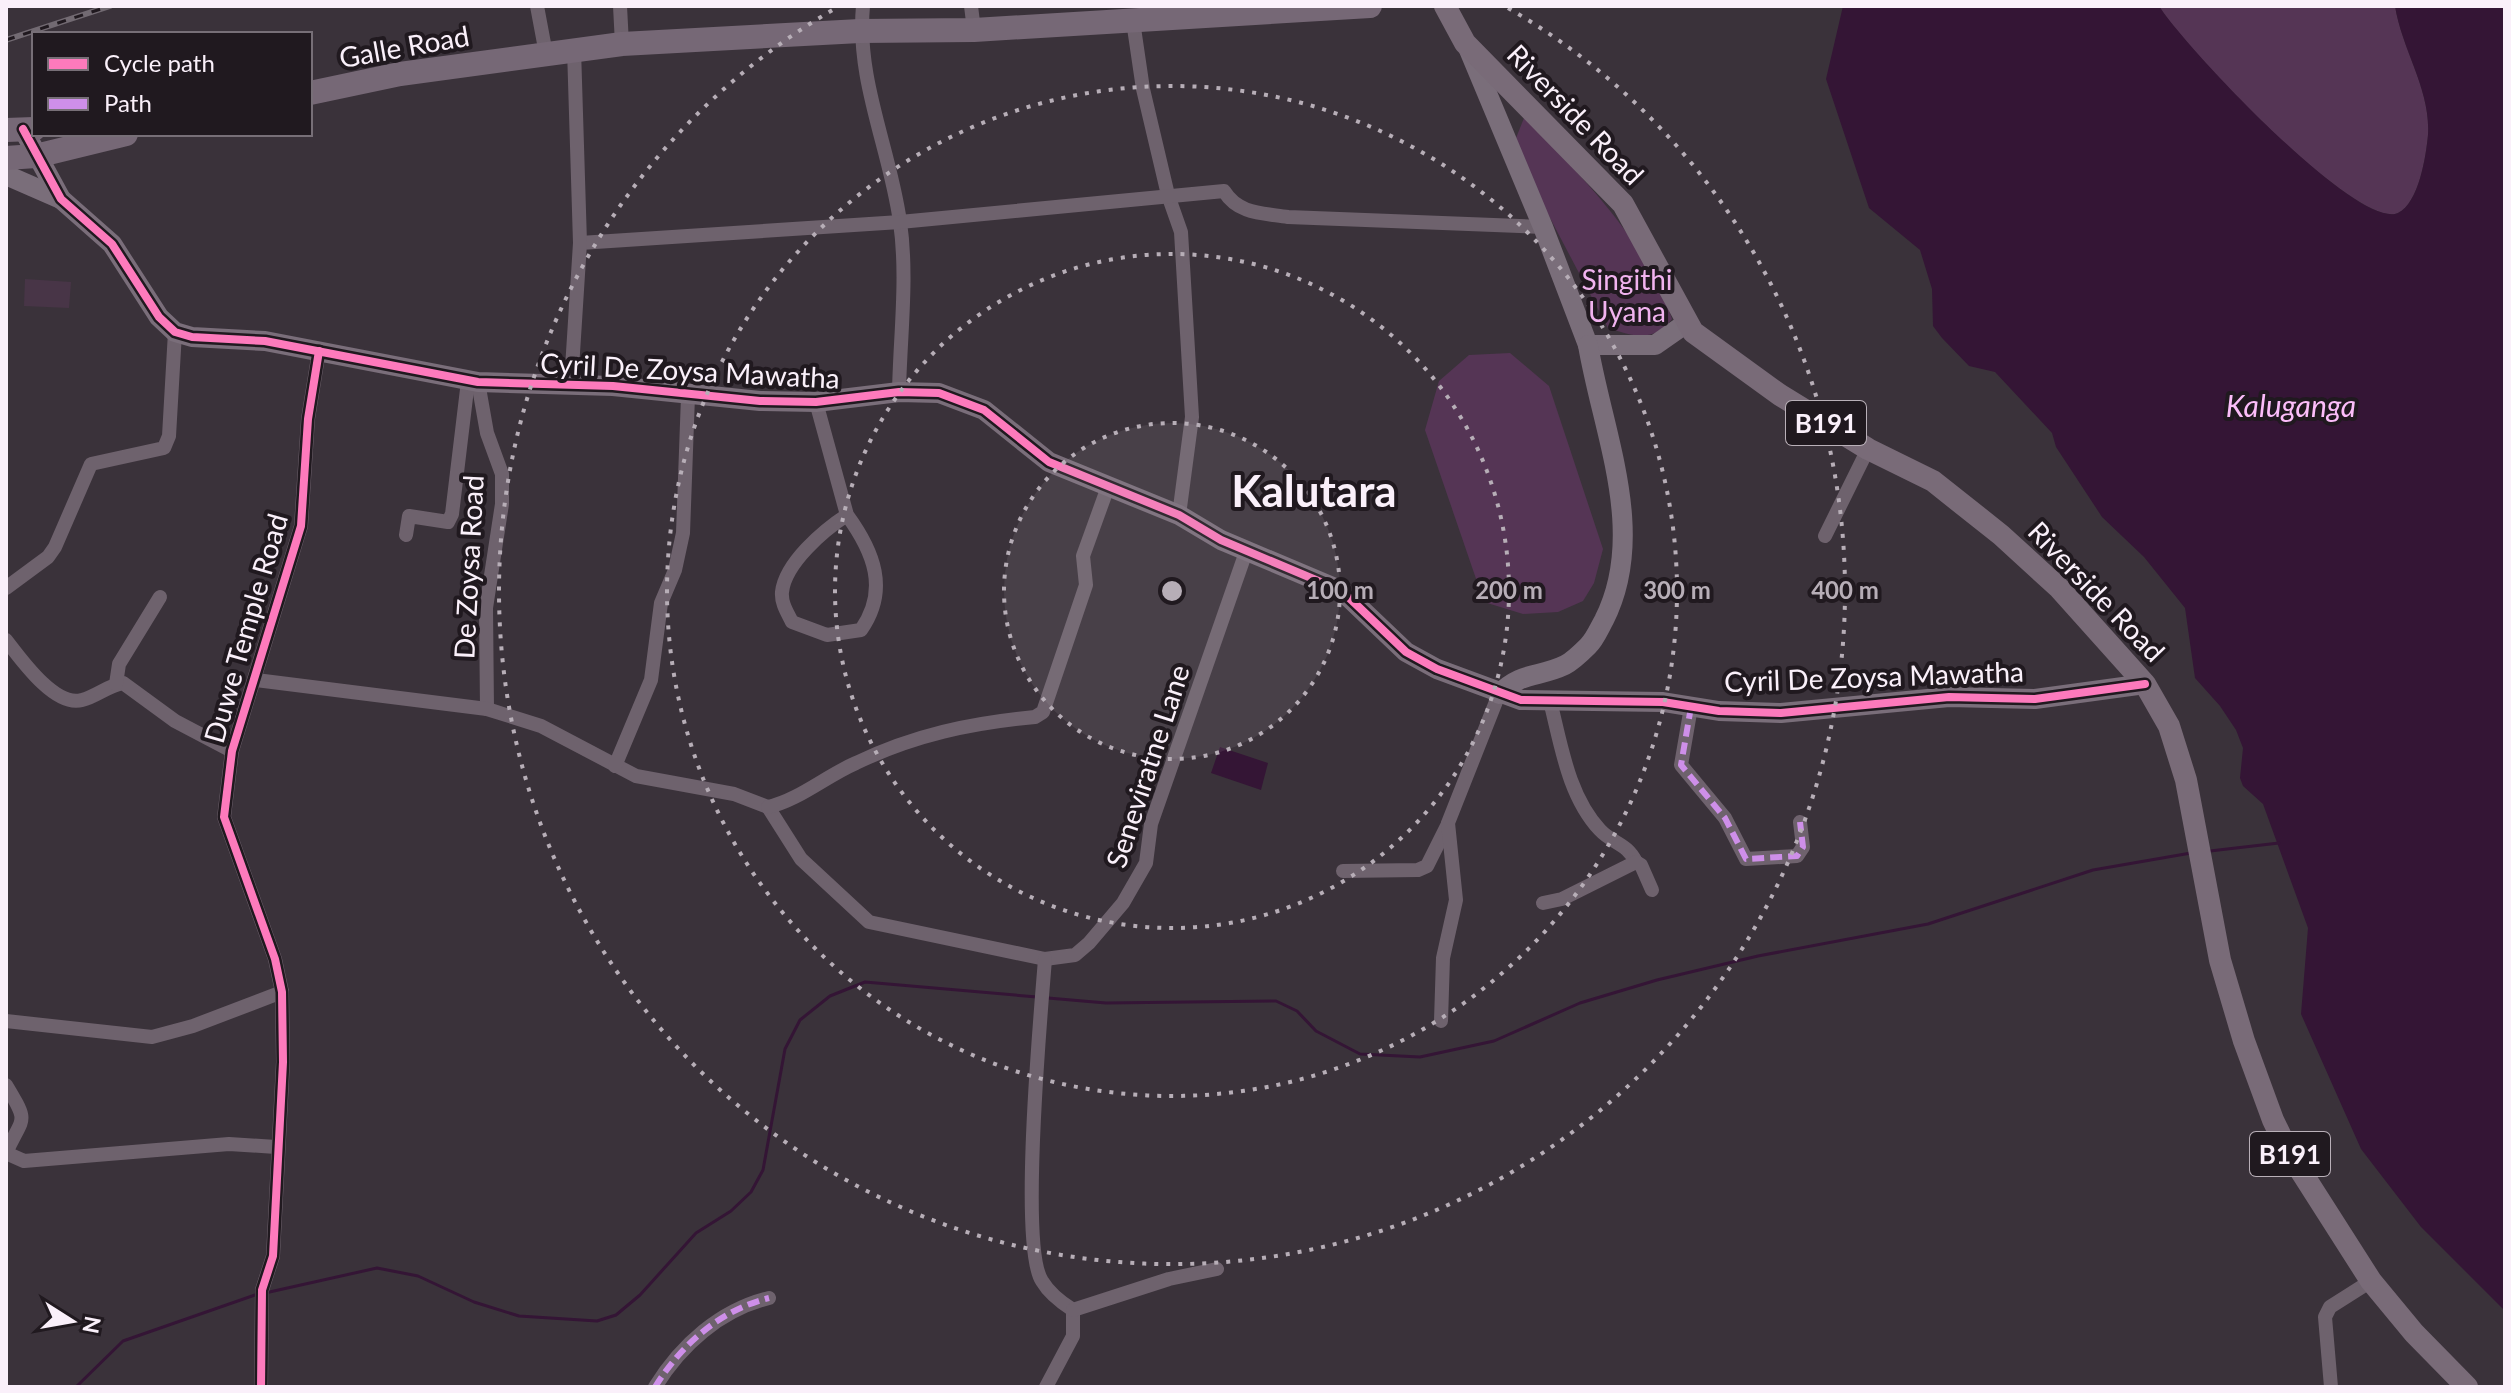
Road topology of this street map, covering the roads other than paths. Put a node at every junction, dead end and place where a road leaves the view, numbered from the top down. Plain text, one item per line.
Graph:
1 (537, 6) edge
2 (620, 6) edge
3 (863, 6) edge
4 (1370, 6) edge
5 (1445, 6) edge
6 (1193, 11) edge
7 (972, 18) edge
8 (1133, 21) junction
9 (860, 31) junction
10 (1465, 43) junction
11 (622, 44) junction
12 (574, 49) junction
13 (546, 54) junction
14 (312, 93) edge
15 (21, 129) edge
16 (118, 136) edge
17 (36, 156) junction
18 (6, 158) edge
19 (6, 175) edge
20 (1168, 195) junction
21 (61, 199) junction
22 (900, 222) junction
23 (1543, 227) junction
24 (580, 243) junction
25 (1688, 322) junction
26 (175, 332) junction
27 (1588, 345) junction
28 (319, 351) junction
29 (473, 382) junction
30 (571, 384) junction
31 (899, 392) junction
32 (688, 396) junction
33 (816, 402) junction
34 (1868, 449) junction
35 (1109, 484) junction
36 (847, 515) junction
37 (1179, 515) junction
38 (406, 535) dead end
39 (1825, 536) dead end
40 (1247, 549) junction
41 (6, 588) edge
42 (160, 597) dead end
43 (6, 640) edge
44 (256, 680) junction
45 (116, 684) junction
46 (2145, 684) junction
47 (1499, 694) junction
48 (1550, 701) junction
49 (1691, 707) junction
50 (487, 709) junction
51 (232, 751) junction
52 (615, 766) junction
53 (768, 807) junction
54 (1800, 822) dead end
55 (1448, 823) junction
56 (1636, 862) junction
57 (1343, 871) dead end
58 (1652, 890) dead end
59 (1543, 903) dead end
60 (1045, 959) junction
61 (282, 992) junction
62 (9, 1017) edge
63 (1441, 1021) dead end
64 (6, 1085) edge
65 (276, 1147) junction
66 (6, 1153) edge
67 (1217, 1269) dead end
68 (2371, 1281) junction
69 (769, 1298) dead end
70 (1073, 1310) junction
71 (261, 1387) edge
72 (655, 1387) edge
73 (1046, 1387) edge
74 (2331, 1387) edge
75 (2467, 1387) edge

1 - 13 street
2 - 11 street
3 - 9 street
4 - 6 highway, Galle Road
5 - 10 main road, Riverside Road / B191
6 - 8 highway, Galle Road
7 - 8 highway, Galle Road
7 - 9 highway, Galle Road
8 - 20 street
9 - 11 highway, Galle Road
9 - 22 street
10 - 23 street
10 - 25 main road, Riverside Road / B191
11 - 12 highway, Galle Road
12 - 13 highway, Galle Road
12 - 24 street
13 - 14 highway, Galle Road
15 - 17 street
16 - 17 highway
17 - 18 highway
17 - 21 street
19 - 21 street
20 - 22 street
20 - 23 street
20 - 37 street
21 - 26 street
22 - 24 street
22 - 31 street
23 - 27 street
24 - 30 street
25 - 27 street
25 - 34 main road, Riverside Road / B191
26 - 28 street, Cyril De Zoysa Mawatha
26 - 41 street
27 - 47 street
28 - 29 street, Cyril De Zoysa Mawatha
28 - 44 street, Duwe Temple Road
29 - 30 street, Cyril De Zoysa Mawatha
29 - 38 street
29 - 50 street, De Zoysa Road
30 - 32 street, Cyril De Zoysa Mawatha
31 - 33 street, Cyril De Zoysa Mawatha
31 - 35 street, Cyril De Zoysa Mawatha
32 - 33 street, Cyril De Zoysa Mawatha
32 - 52 street
33 - 36 street
34 - 39 street
34 - 46 main road, Riverside Road / B191
35 - 37 street, Cyril De Zoysa Mawatha
35 - 53 street
36 - 36 street
37 - 40 street, Cyril De Zoysa Mawatha
40 - 47 street, Cyril De Zoysa Mawatha
40 - 60 street, Seneviratne Lane
42 - 45 street
43 - 45 street
44 - 50 street
44 - 51 street, Duwe Temple Road
45 - 51 street
46 - 49 street, Cyril De Zoysa Mawatha
46 - 68 main road, Riverside Road / B191
47 - 48 street, Cyril De Zoysa Mawatha
47 - 55 street
48 - 49 street, Cyril De Zoysa Mawatha
48 - 56 street
49 - 54 street
50 - 52 street
51 - 61 street, Duwe Temple Road
52 - 53 street
53 - 60 street, Seneviratne Lane
55 - 57 street
55 - 63 street
56 - 58 street
56 - 59 street
60 - 70 street
61 - 62 street
61 - 65 street, Duwe Temple Road
64 - 66 street
65 - 66 street
65 - 71 street, Duwe Temple Road
67 - 70 street
68 - 74 street
68 - 75 main road, Riverside Road / B191
69 - 72 street
70 - 73 street

